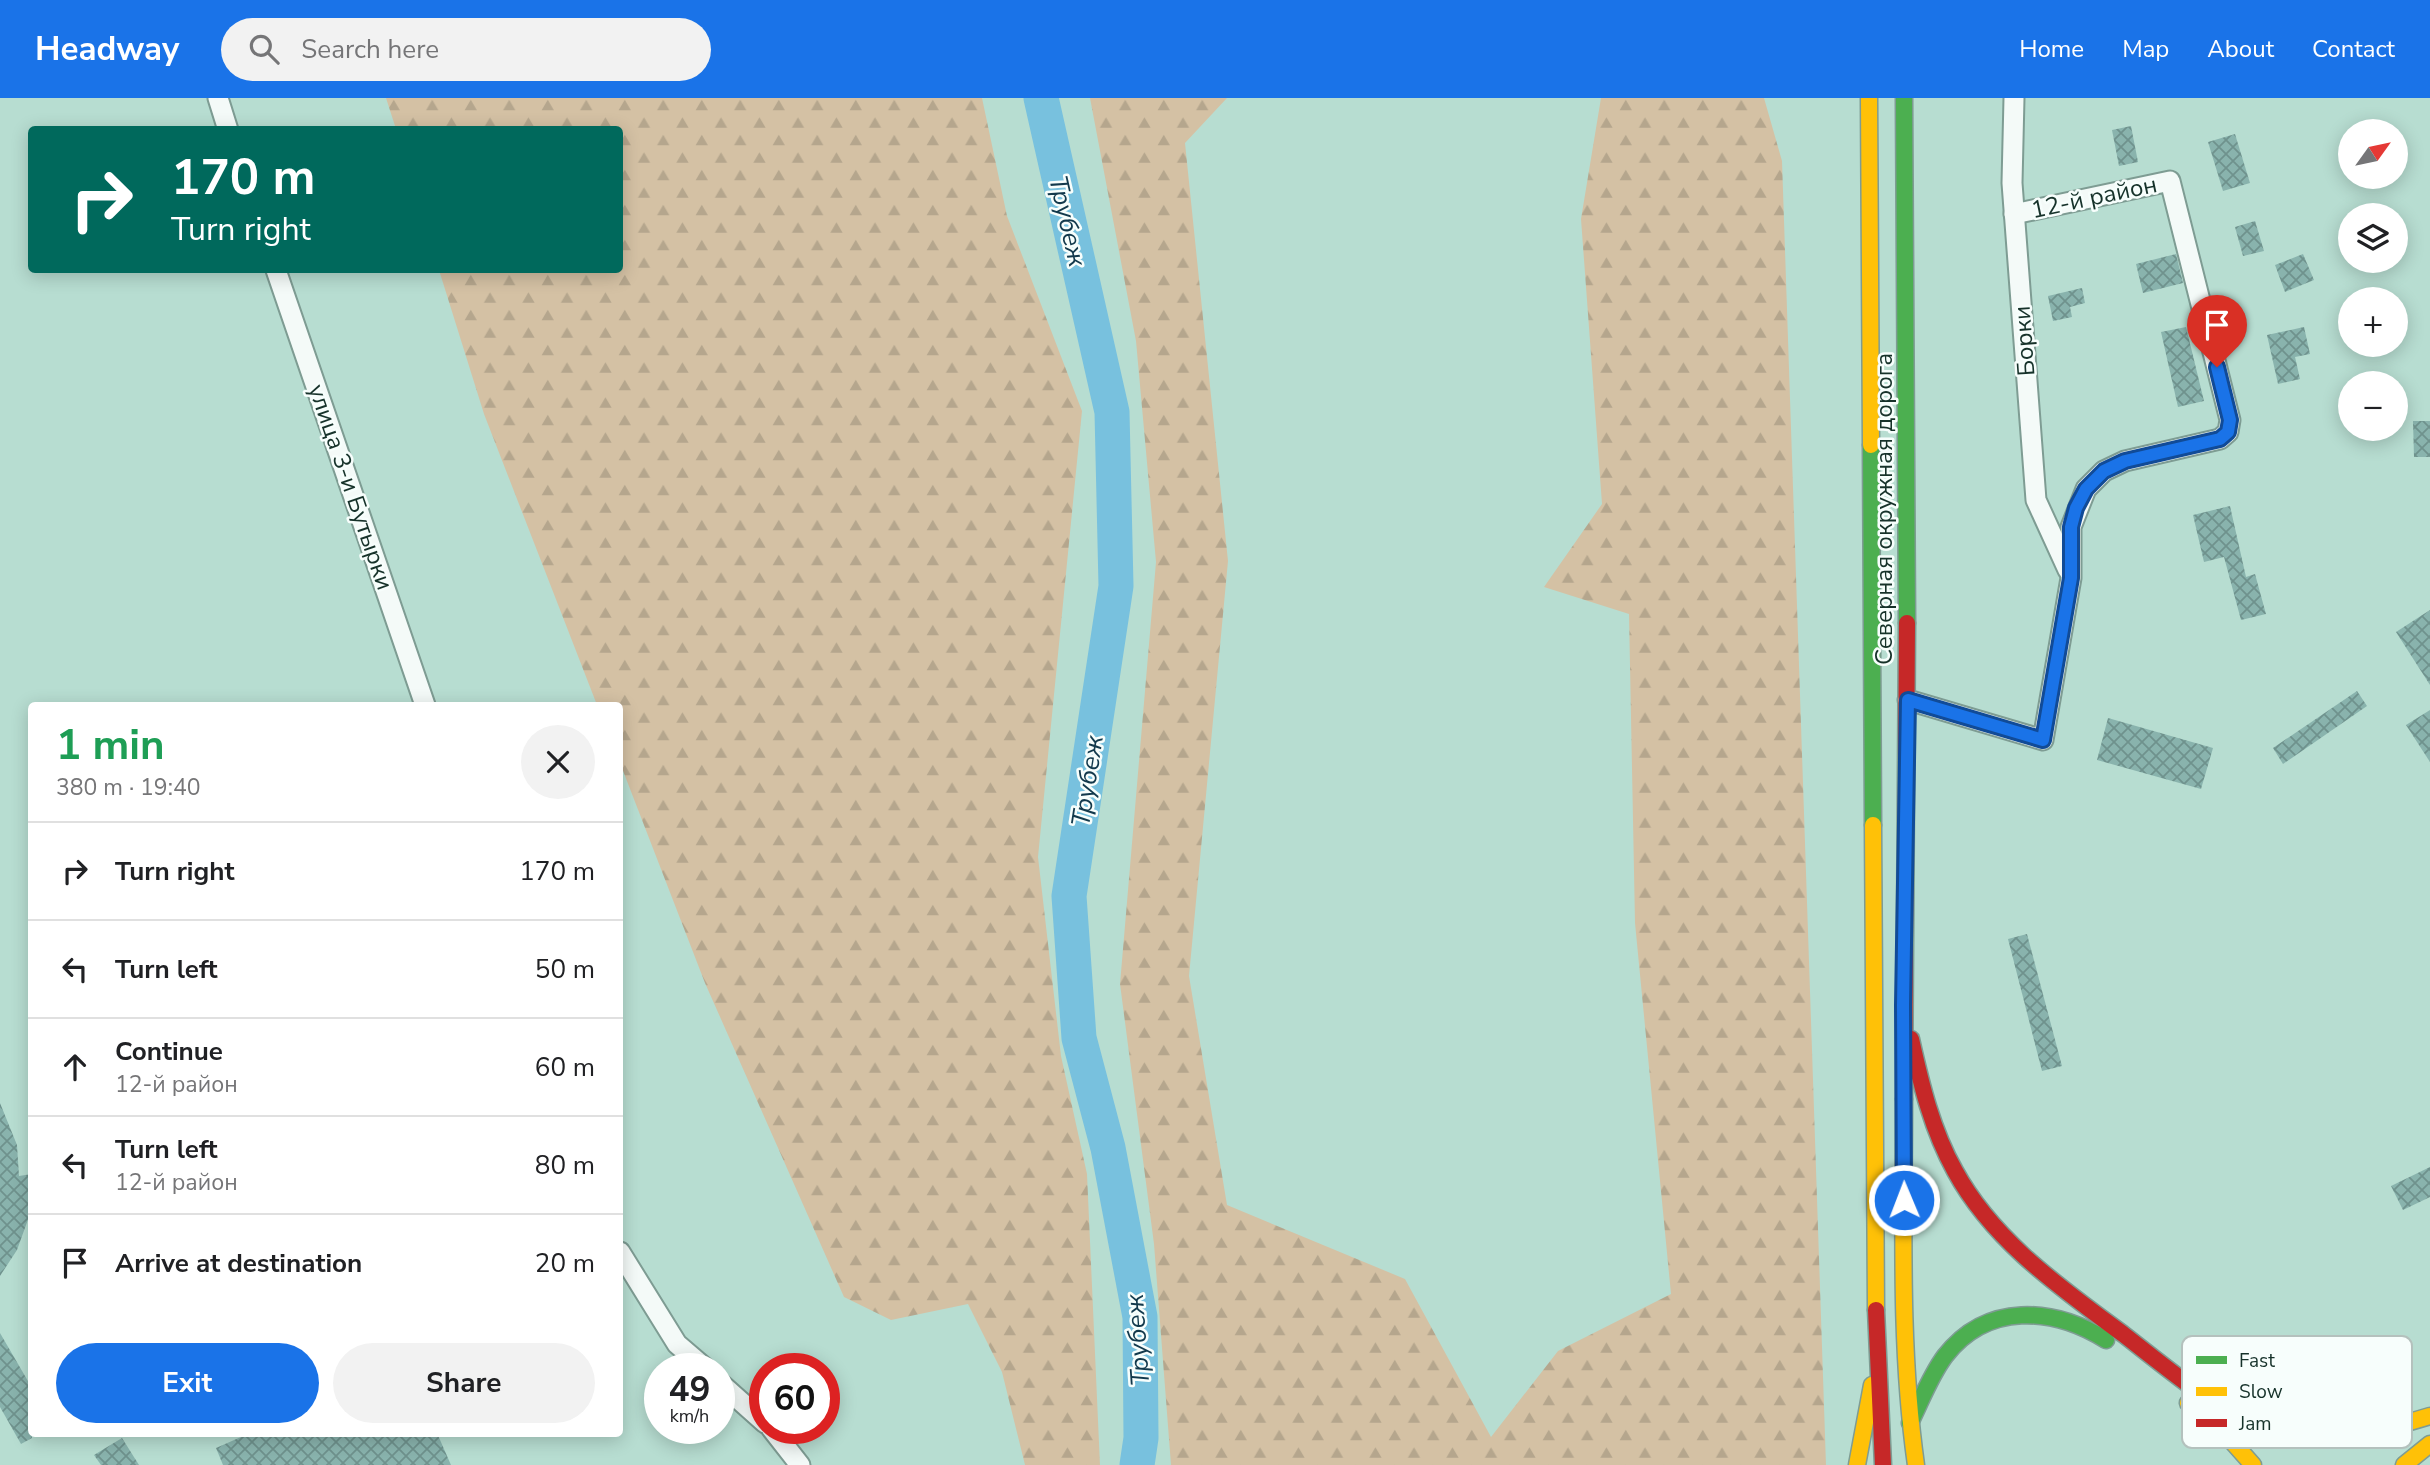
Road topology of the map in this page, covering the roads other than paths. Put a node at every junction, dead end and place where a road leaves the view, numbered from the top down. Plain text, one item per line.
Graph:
1 (218, 98) edge
2 (1869, 98) edge
3 (1904, 98) edge
4 (2014, 98) edge
5 (227, 126) edge
6 (2014, 214) junction
7 (277, 273) edge
8 (2071, 578) junction
9 (1908, 700) junction
10 (424, 702) edge
11 (1903, 1005) junction
12 (623, 1257) edge
13 (688, 1353) edge
14 (1876, 1362) junction
15 (2182, 1380) edge
16 (735, 1396) edge
17 (2182, 1399) edge
18 (749, 1409) edge
19 (2430, 1416) edge
20 (2412, 1420) edge
21 (1910, 1423) junction
22 (784, 1444) edge
23 (2430, 1444) edge
24 (2238, 1448) edge
25 (2247, 1448) edge
26 (800, 1465) edge
27 (1857, 1465) edge
28 (1884, 1465) edge
29 (1916, 1465) edge
30 (2253, 1465) edge
31 (2271, 1465) edge
32 (2404, 1465) edge

1 - 5 street
2 - 14 main road, Северная окружная дорога
3 - 9 main road, Северная окружная дорога
4 - 6 street, Борки
6 - 8 street, Борки
6 - 8 street, 12-й район
7 - 10 street, улица 3-и Бутырки
8 - 9 street
9 - 11 main road, Северная окружная дорога
11 - 15 main road
11 - 21 main road, Северная окружная дорога
12 - 13 street
14 - 27 main road
14 - 28 main road, Северная окружная дорога
16 - 18 street
17 - 21 main road
19 - 20 main road
21 - 29 main road, Северная окружная дорога
22 - 26 street
23 - 32 main road
24 - 30 main road
25 - 31 main road

